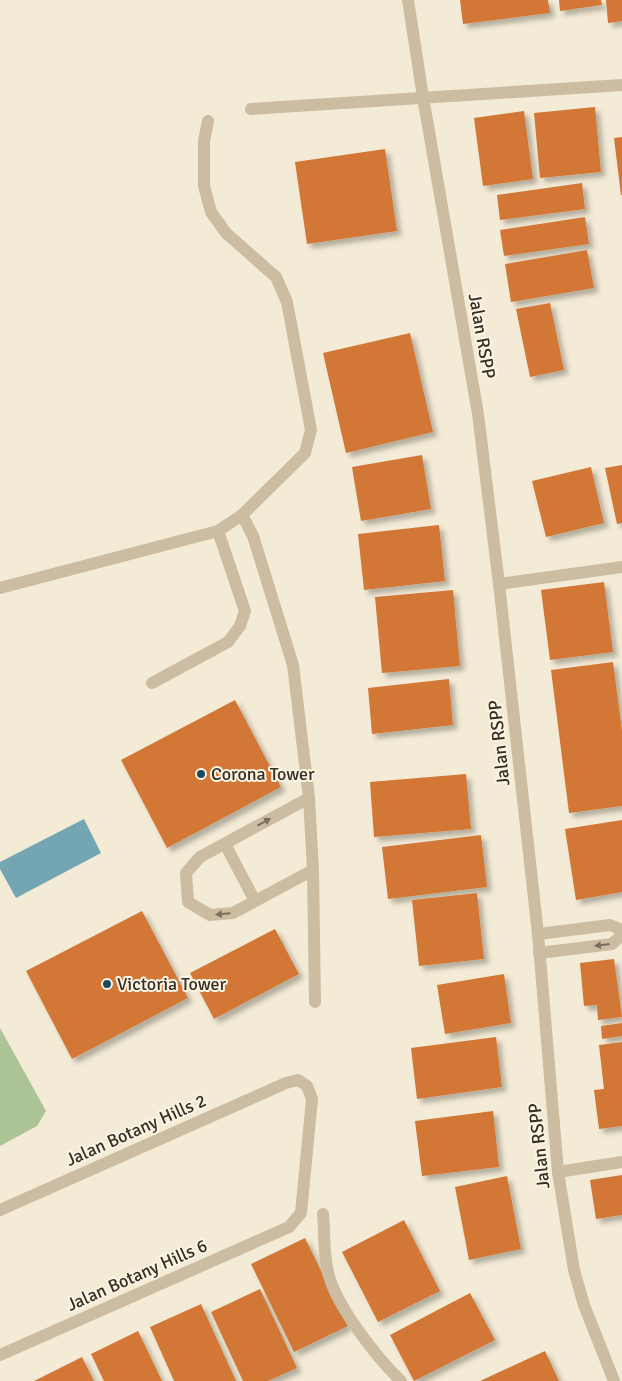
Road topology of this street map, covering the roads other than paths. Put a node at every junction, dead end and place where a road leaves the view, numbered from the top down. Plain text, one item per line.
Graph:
1 (408, 0) edge
2 (622, 85) edge
3 (423, 98) junction
4 (250, 109) dead end
5 (208, 121) dead end
6 (242, 515) junction
7 (218, 531) junction
8 (622, 567) edge
9 (499, 584) junction
10 (0, 588) edge
11 (152, 683) dead end
12 (309, 798) junction
13 (225, 844) junction
14 (314, 870) junction
15 (254, 901) junction
16 (622, 930) edge
17 (538, 934) junction
18 (622, 934) edge
19 (539, 953) junction
20 (315, 1002) dead end
21 (622, 1162) edge
22 (558, 1172) junction
23 (0, 1210) edge
24 (323, 1214) dead end
25 (289, 1227) joint
26 (0, 1355) edge
27 (401, 1381) edge
28 (614, 1381) edge

1 - 3 street, Jalan RSPP
2 - 3 street
3 - 4 street
3 - 9 street, Jalan RSPP
5 - 6 street
6 - 7 street
6 - 12 street
7 - 10 street
7 - 11 street
8 - 9 street
9 - 17 street, Jalan RSPP
13 -> 12 street
12 - 14 street
13 - 15 street
15 -> 13 street
14 - 15 street
14 - 20 street
16 - 17 street
17 - 19 street, Jalan RSPP
18 -> 19 street
19 - 22 street, Jalan RSPP
21 - 22 street
22 - 28 street, Jalan RSPP
23 - 25 street, Jalan Botany Hills 2
24 - 27 street
25 - 26 street, Jalan Botany Hills 6

